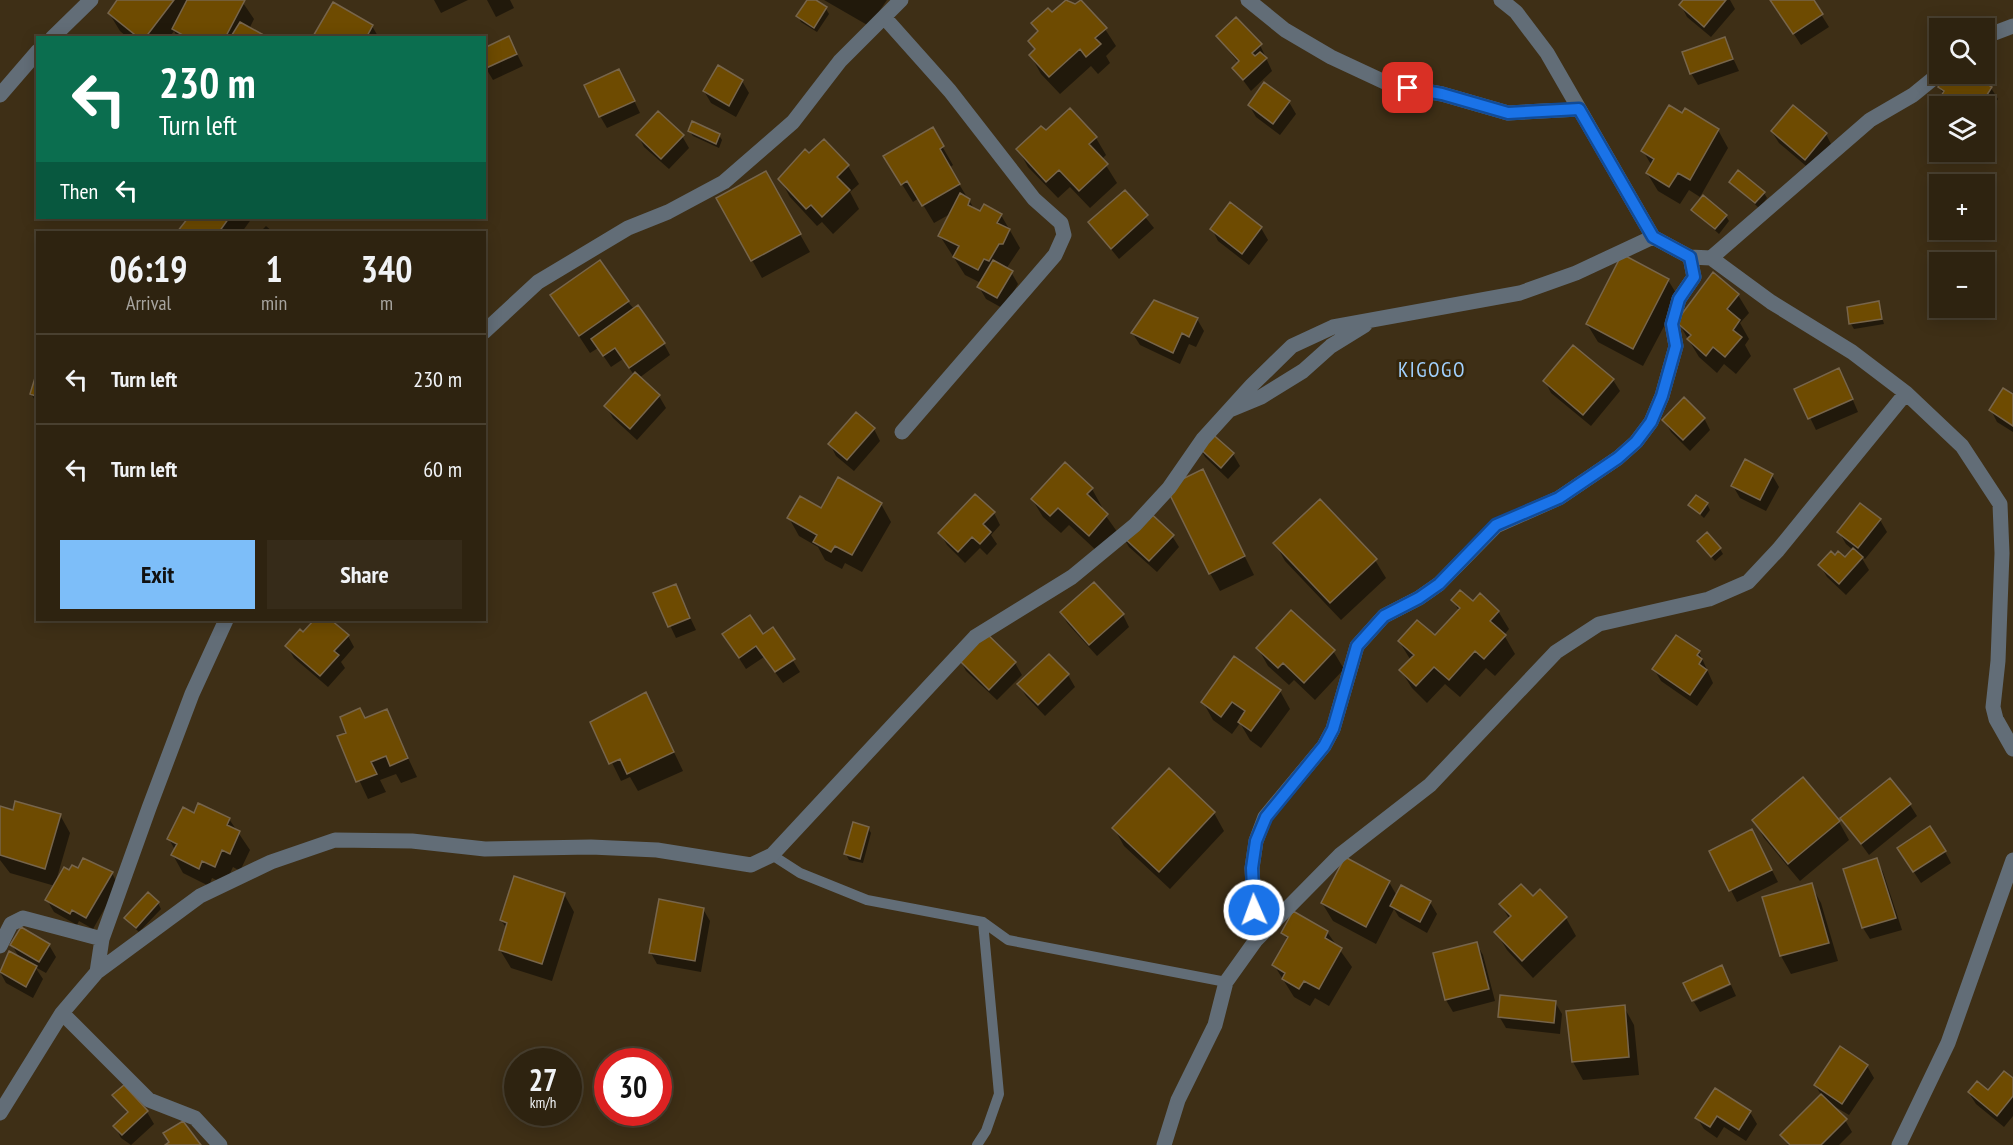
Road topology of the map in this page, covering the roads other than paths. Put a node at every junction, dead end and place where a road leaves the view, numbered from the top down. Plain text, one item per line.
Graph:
1 (91, 0) edge
2 (901, 0) edge
3 (1248, 0) edge
4 (1501, 0) edge
5 (884, 17) junction
6 (2013, 26) edge
7 (1995, 33) edge
8 (54, 36) edge
9 (36, 53) edge
10 (1929, 82) edge
11 (0, 95) edge
12 (1579, 109) junction
13 (1653, 237) junction
14 (1690, 257) junction
15 (1711, 258) junction
16 (1373, 320) junction
17 (486, 330) edge
18 (1906, 393) junction
19 (1230, 410) junction
20 (902, 432) dead end
21 (226, 621) edge
22 (2013, 749) edge
23 (772, 855) junction
24 (2013, 860) edge
25 (983, 922) junction
26 (102, 939) junction
27 (1256, 940) junction
28 (0, 946) edge
29 (97, 972) junction
30 (1226, 982) junction
31 (62, 1013) junction
32 (0, 1113) edge
33 (220, 1145) edge
34 (977, 1145) edge
35 (1164, 1145) edge
36 (1899, 1145) edge

1 - 8 street
2 - 5 street
3 - 12 street
4 - 12 street
5 - 17 street
5 - 20 street
6 - 7 street
9 - 11 street
10 - 15 street
12 - 13 street
13 - 14 street
13 - 16 street
14 - 15 street
14 - 27 street
15 - 18 street
16 - 19 street
16 - 19 street
18 - 22 street
18 - 27 street
19 - 23 street
21 - 26 street
23 - 25 lane
23 - 29 street
24 - 36 street
25 - 30 lane
25 - 34 lane
26 - 28 street
26 - 29 street
27 - 30 street
29 - 31 street
30 - 35 street
31 - 32 street
31 - 33 street

